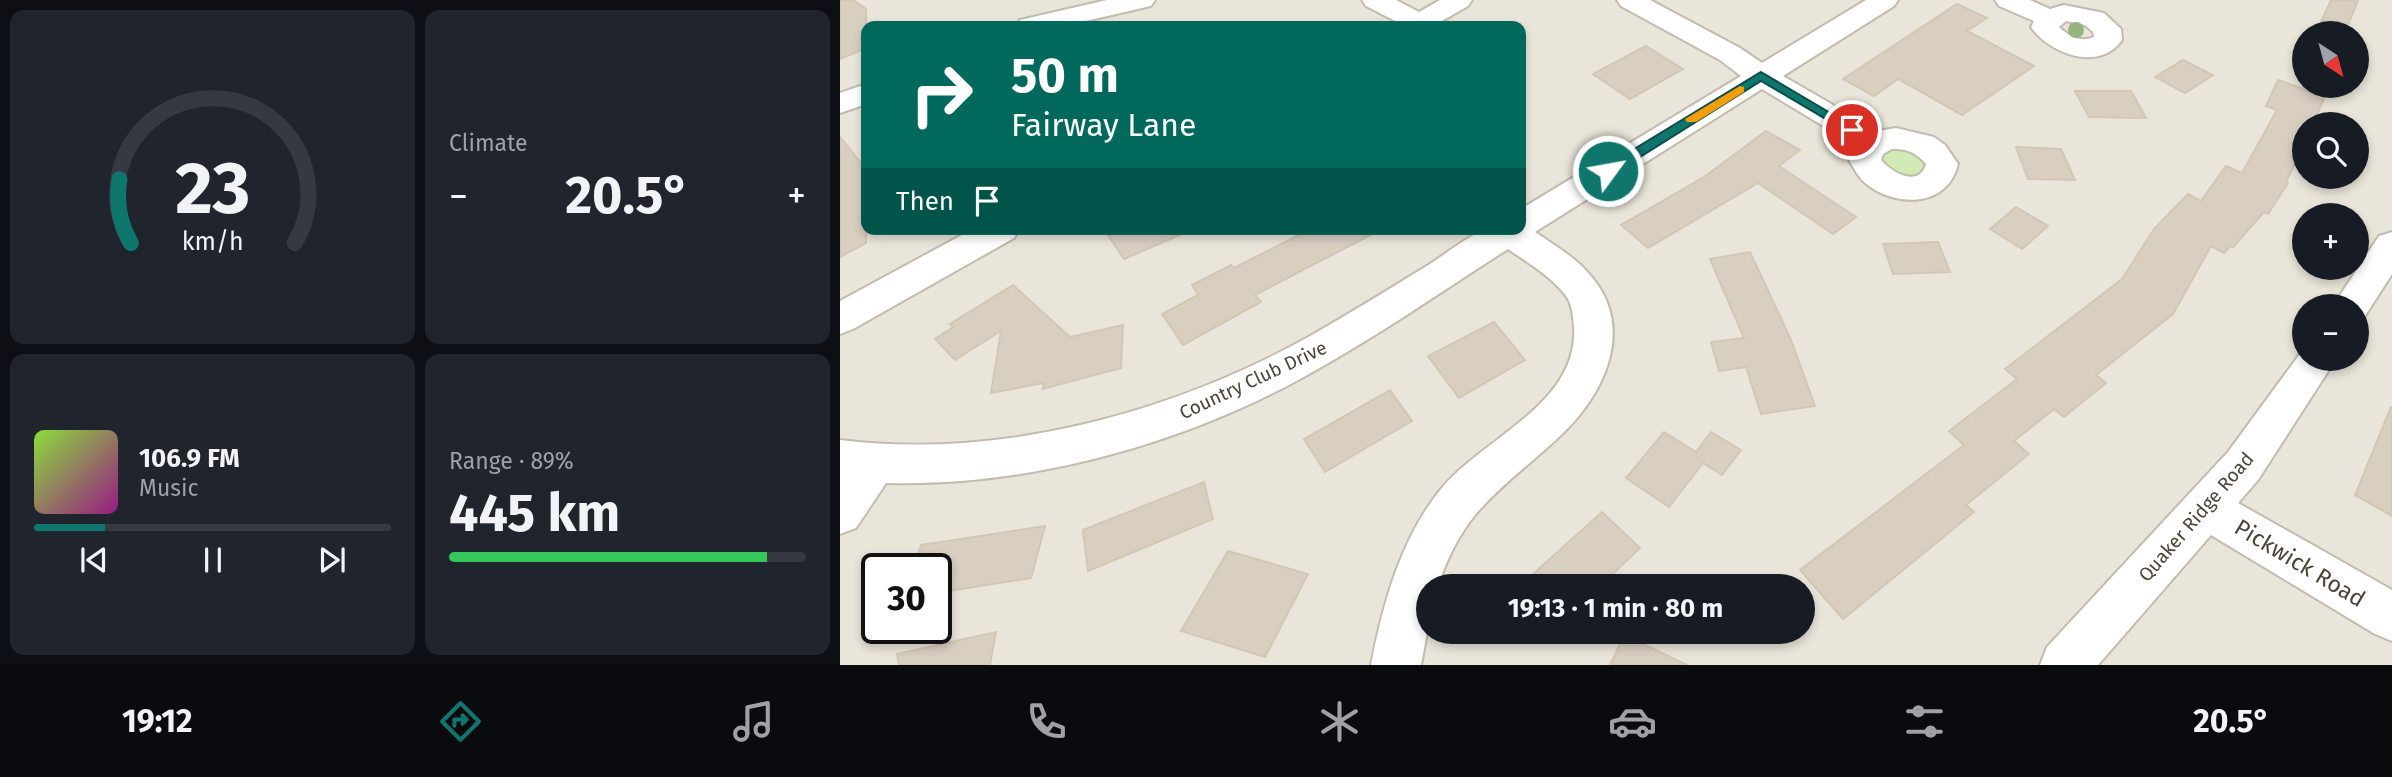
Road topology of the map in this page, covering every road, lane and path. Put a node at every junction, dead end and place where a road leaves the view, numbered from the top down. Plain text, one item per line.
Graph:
1 (1142, 0) edge
2 (1375, 0) edge
3 (1459, 0) edge
4 (1630, 0) edge
5 (1885, 0) edge
6 (2008, 0) edge
7 (2049, 18) dead end
8 (1052, 21) edge
9 (1412, 21) edge
10 (1422, 21) edge
11 (1761, 76) junction
12 (861, 95) edge
13 (840, 104) edge
14 (1875, 143) dead end
15 (1526, 222) edge
16 (991, 235) edge
17 (1504, 235) edge
18 (1521, 235) edge
19 (2392, 245) edge
20 (2359, 294) edge
21 (840, 319) edge
22 (2308, 371) edge
23 (857, 461) edge
24 (2208, 509) junction
25 (840, 513) edge
26 (2392, 617) edge
27 (1396, 665) edge
28 (2065, 665) edge

1 - 8 street
2 - 9 street
3 - 10 street
4 - 11 street
5 - 11 street, Country Club Drive
6 - 7 street
11 - 14 street
11 - 15 street, Country Club Drive
12 - 13 street
16 - 21 street
17 - 23 street, Country Club Drive
18 - 27 street
19 - 20 street
22 - 24 street, Quaker Ridge Road
23 - 25 street
24 - 26 street, Pickwick Road
24 - 28 street, Quaker Ridge Road

